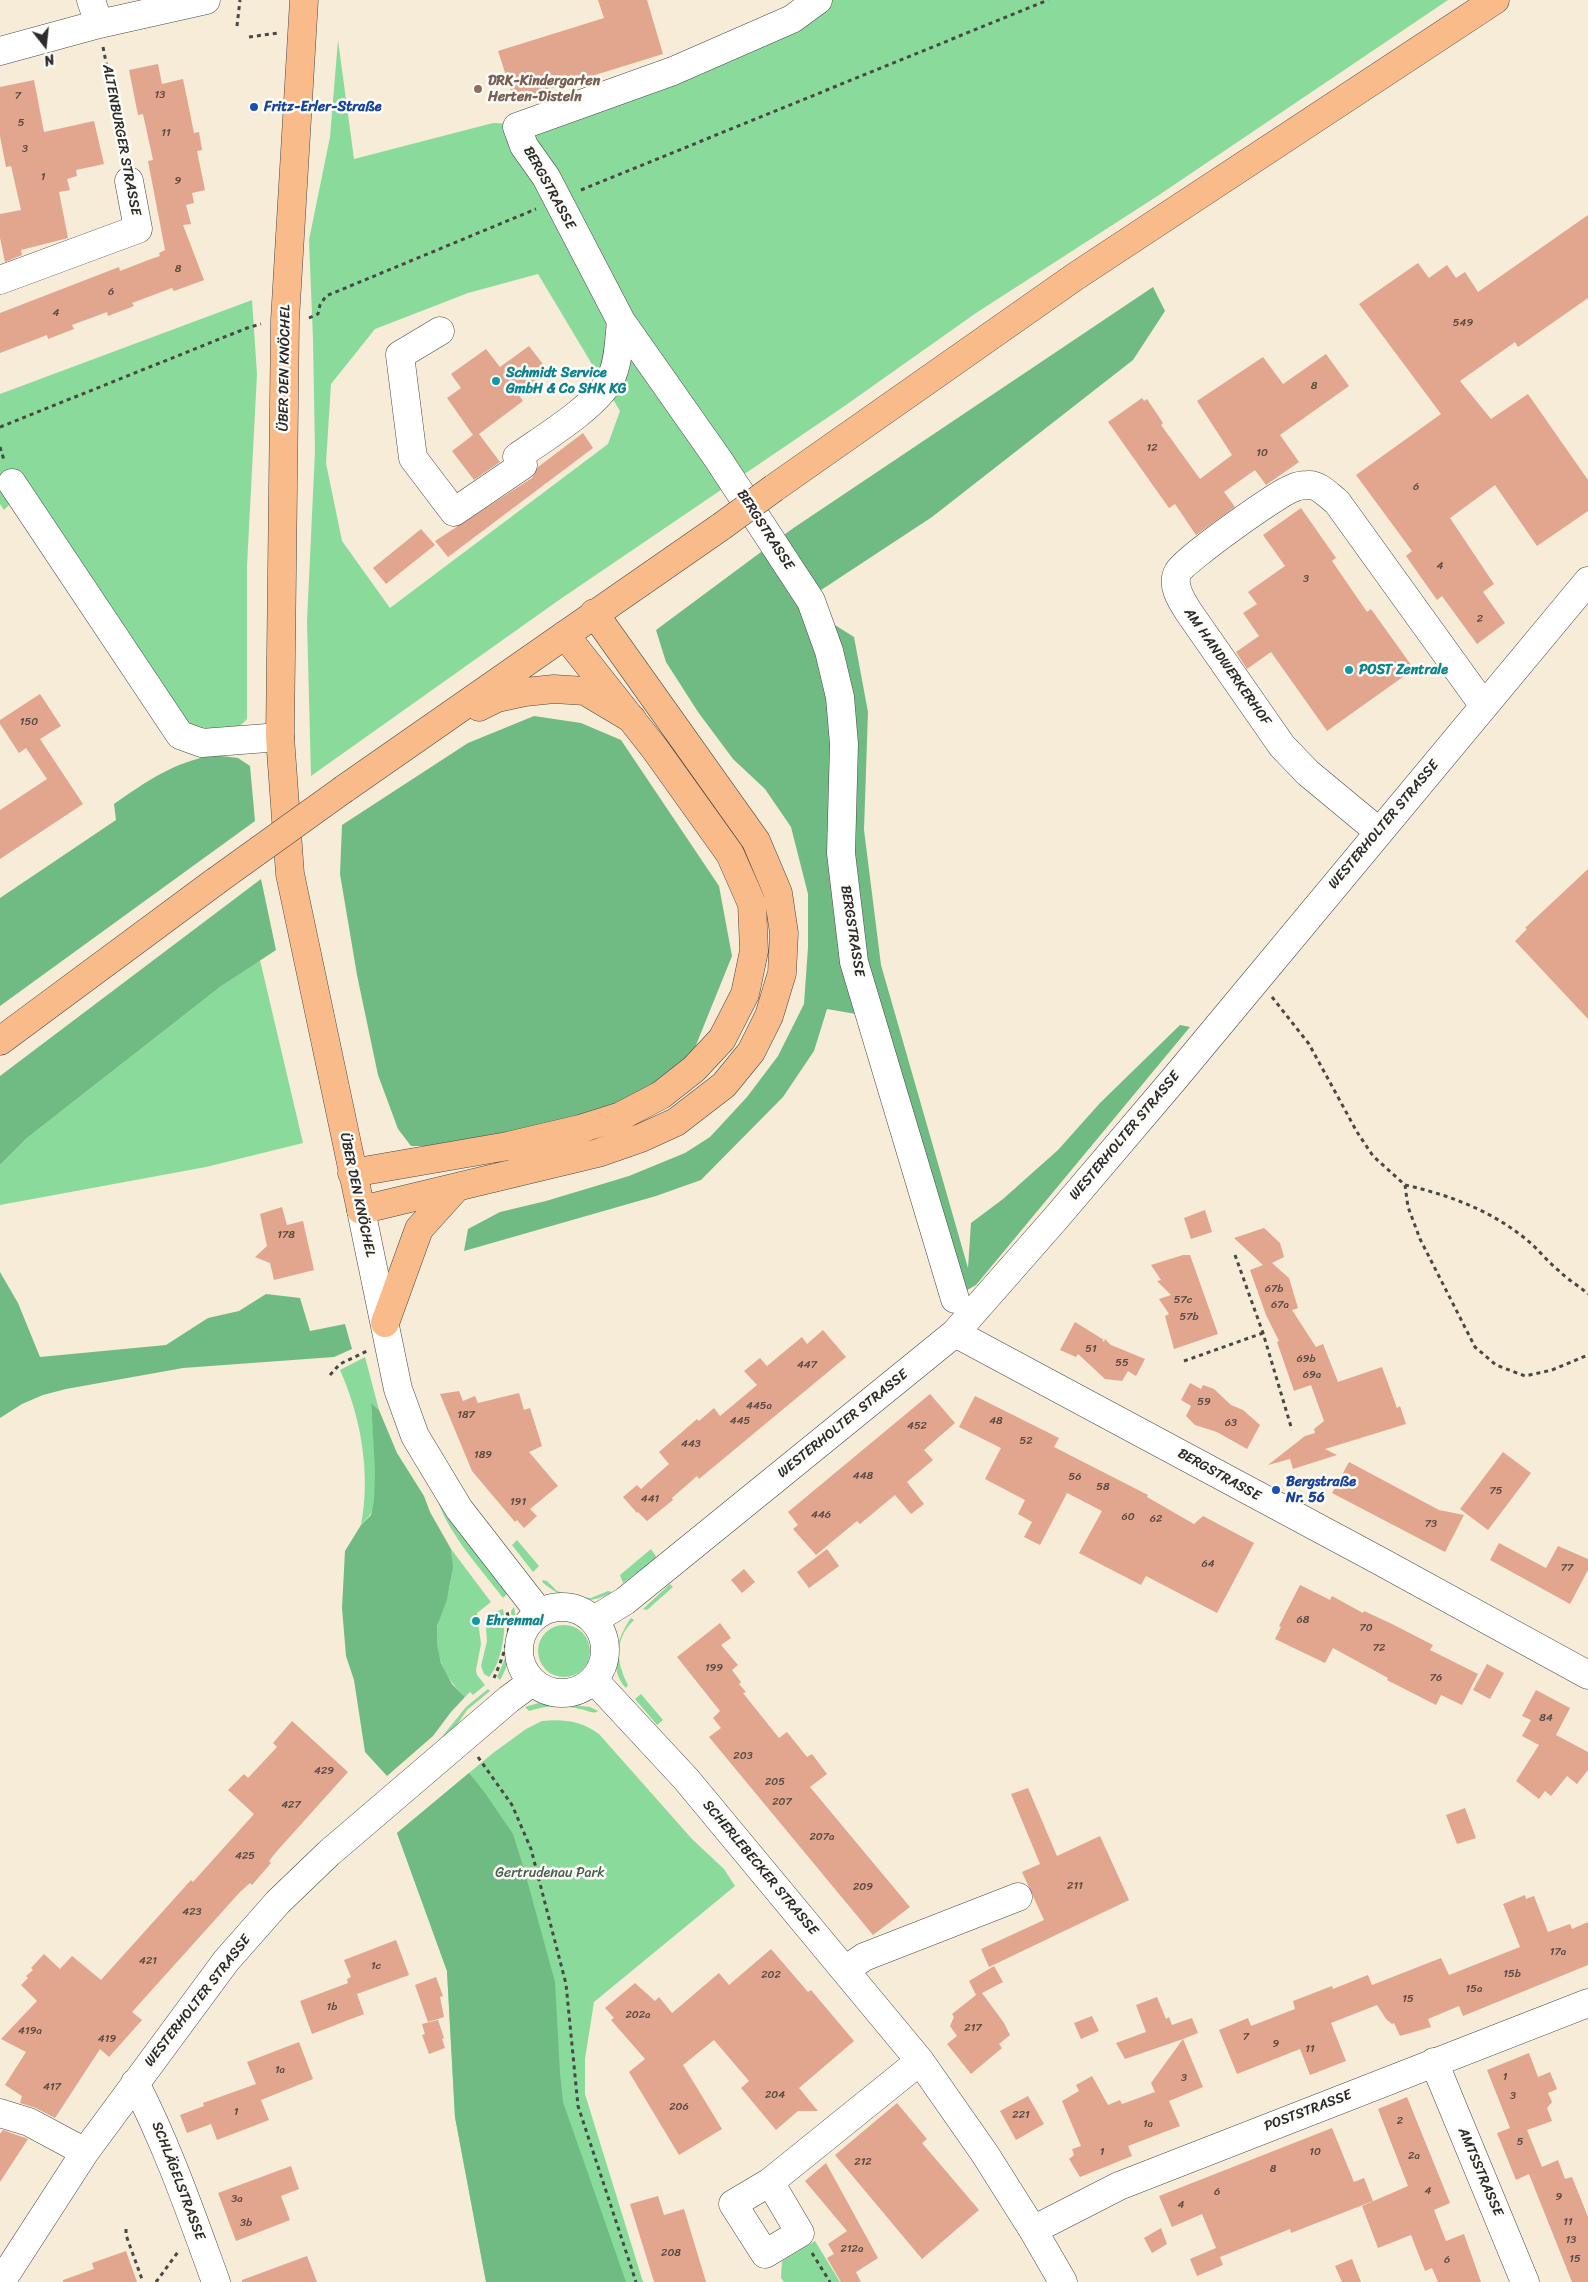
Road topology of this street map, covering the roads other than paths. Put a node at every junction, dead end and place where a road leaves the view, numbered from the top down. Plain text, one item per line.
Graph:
1 (206, 0) edge
2 (304, 0) edge
3 (818, 0) edge
4 (1495, 0) edge
5 (95, 12) edge
6 (0, 51) edge
7 (129, 181) road end
8 (0, 280) edge
9 (621, 321) junction
10 (440, 331) dead end
11 (12, 483) dead end
12 (1588, 581) edge
13 (594, 613) junction
14 (565, 635) junction
15 (1484, 706) junction
16 (632, 719) junction
17 (430, 729) junction
18 (280, 737) junction
19 (1378, 831) junction
20 (0, 1041) edge
21 (352, 1173) junction
22 (456, 1188) junction
23 (361, 1210) junction
24 (955, 1299) dead end
25 (955, 1333) junction
26 (387, 1335) junction
27 (539, 1612) junction
28 (594, 1620) junction
29 (1588, 1675) edge
30 (594, 1680) junction
31 (532, 1682) junction
32 (1018, 1897) dead end
33 (845, 1970) junction
34 (1588, 2003) edge
35 (920, 2061) junction
36 (1434, 2062) junction
37 (136, 2082) junction
38 (0, 2113) edge
39 (85, 2152) junction
40 (770, 2182) junction
41 (1034, 2230) junction
42 (1, 2282) edge
43 (216, 2282) edge
44 (1063, 2282) edge
45 (1525, 2282) edge

1 - 5 street
2 - 18 main road, ÜBER DEN KNÖCHEL
3 - 9 street, BERGSTRASSE
4 - 13 main road, bridge
5 - 6 street
7 - 8 street, ALTENBURGER STRASSE
9 - 10 street
9 - 24 street, BERGSTRASSE
11 - 18 street
12 - 15 street, WESTERHOLTER STRASSE
13 - 14 main road
13 - 22 main road
14 - 16 main road
14 - 17 main road
15 - 19 street, WESTERHOLTER STRASSE
15 - 19 street, AM HANDWERKERHOF
16 - 17 main road
16 - 21 main road
17 - 20 main road, bridge
18 - 21 main road, ÜBER DEN KNÖCHEL
19 - 25 street, WESTERHOLTER STRASSE
21 - 23 main road, ÜBER DEN KNÖCHEL
22 - 23 main road
22 - 26 main road
23 - 26 street, ÜBER DEN KNÖCHEL
25 - 28 street, WESTERHOLTER STRASSE
25 - 29 street, BERGSTRASSE
26 - 27 street, ÜBER DEN KNÖCHEL
27 - 28 street
27 - 31 street
28 - 30 street
30 - 31 street
30 - 33 street, SCHERLEBECKER STRASSE
31 - 37 street, WESTERHOLTER STRASSE
32 - 33 street
33 - 35 street, SCHERLEBECKER STRASSE
34 - 36 street, POSTSTRASSE
35 - 40 street
35 - 41 street, SCHERLEBECKER STRASSE
36 - 41 street, POSTSTRASSE
36 - 45 street, AMTSSTRASSE
37 - 39 street, WESTERHOLTER STRASSE
37 - 43 street, SCHLÄGELSTRASSE
38 - 39 street
39 - 42 street, WESTERHOLTER STRASSE
40 - 40 street
41 - 44 street, SCHERLEBECKER STRASSE

